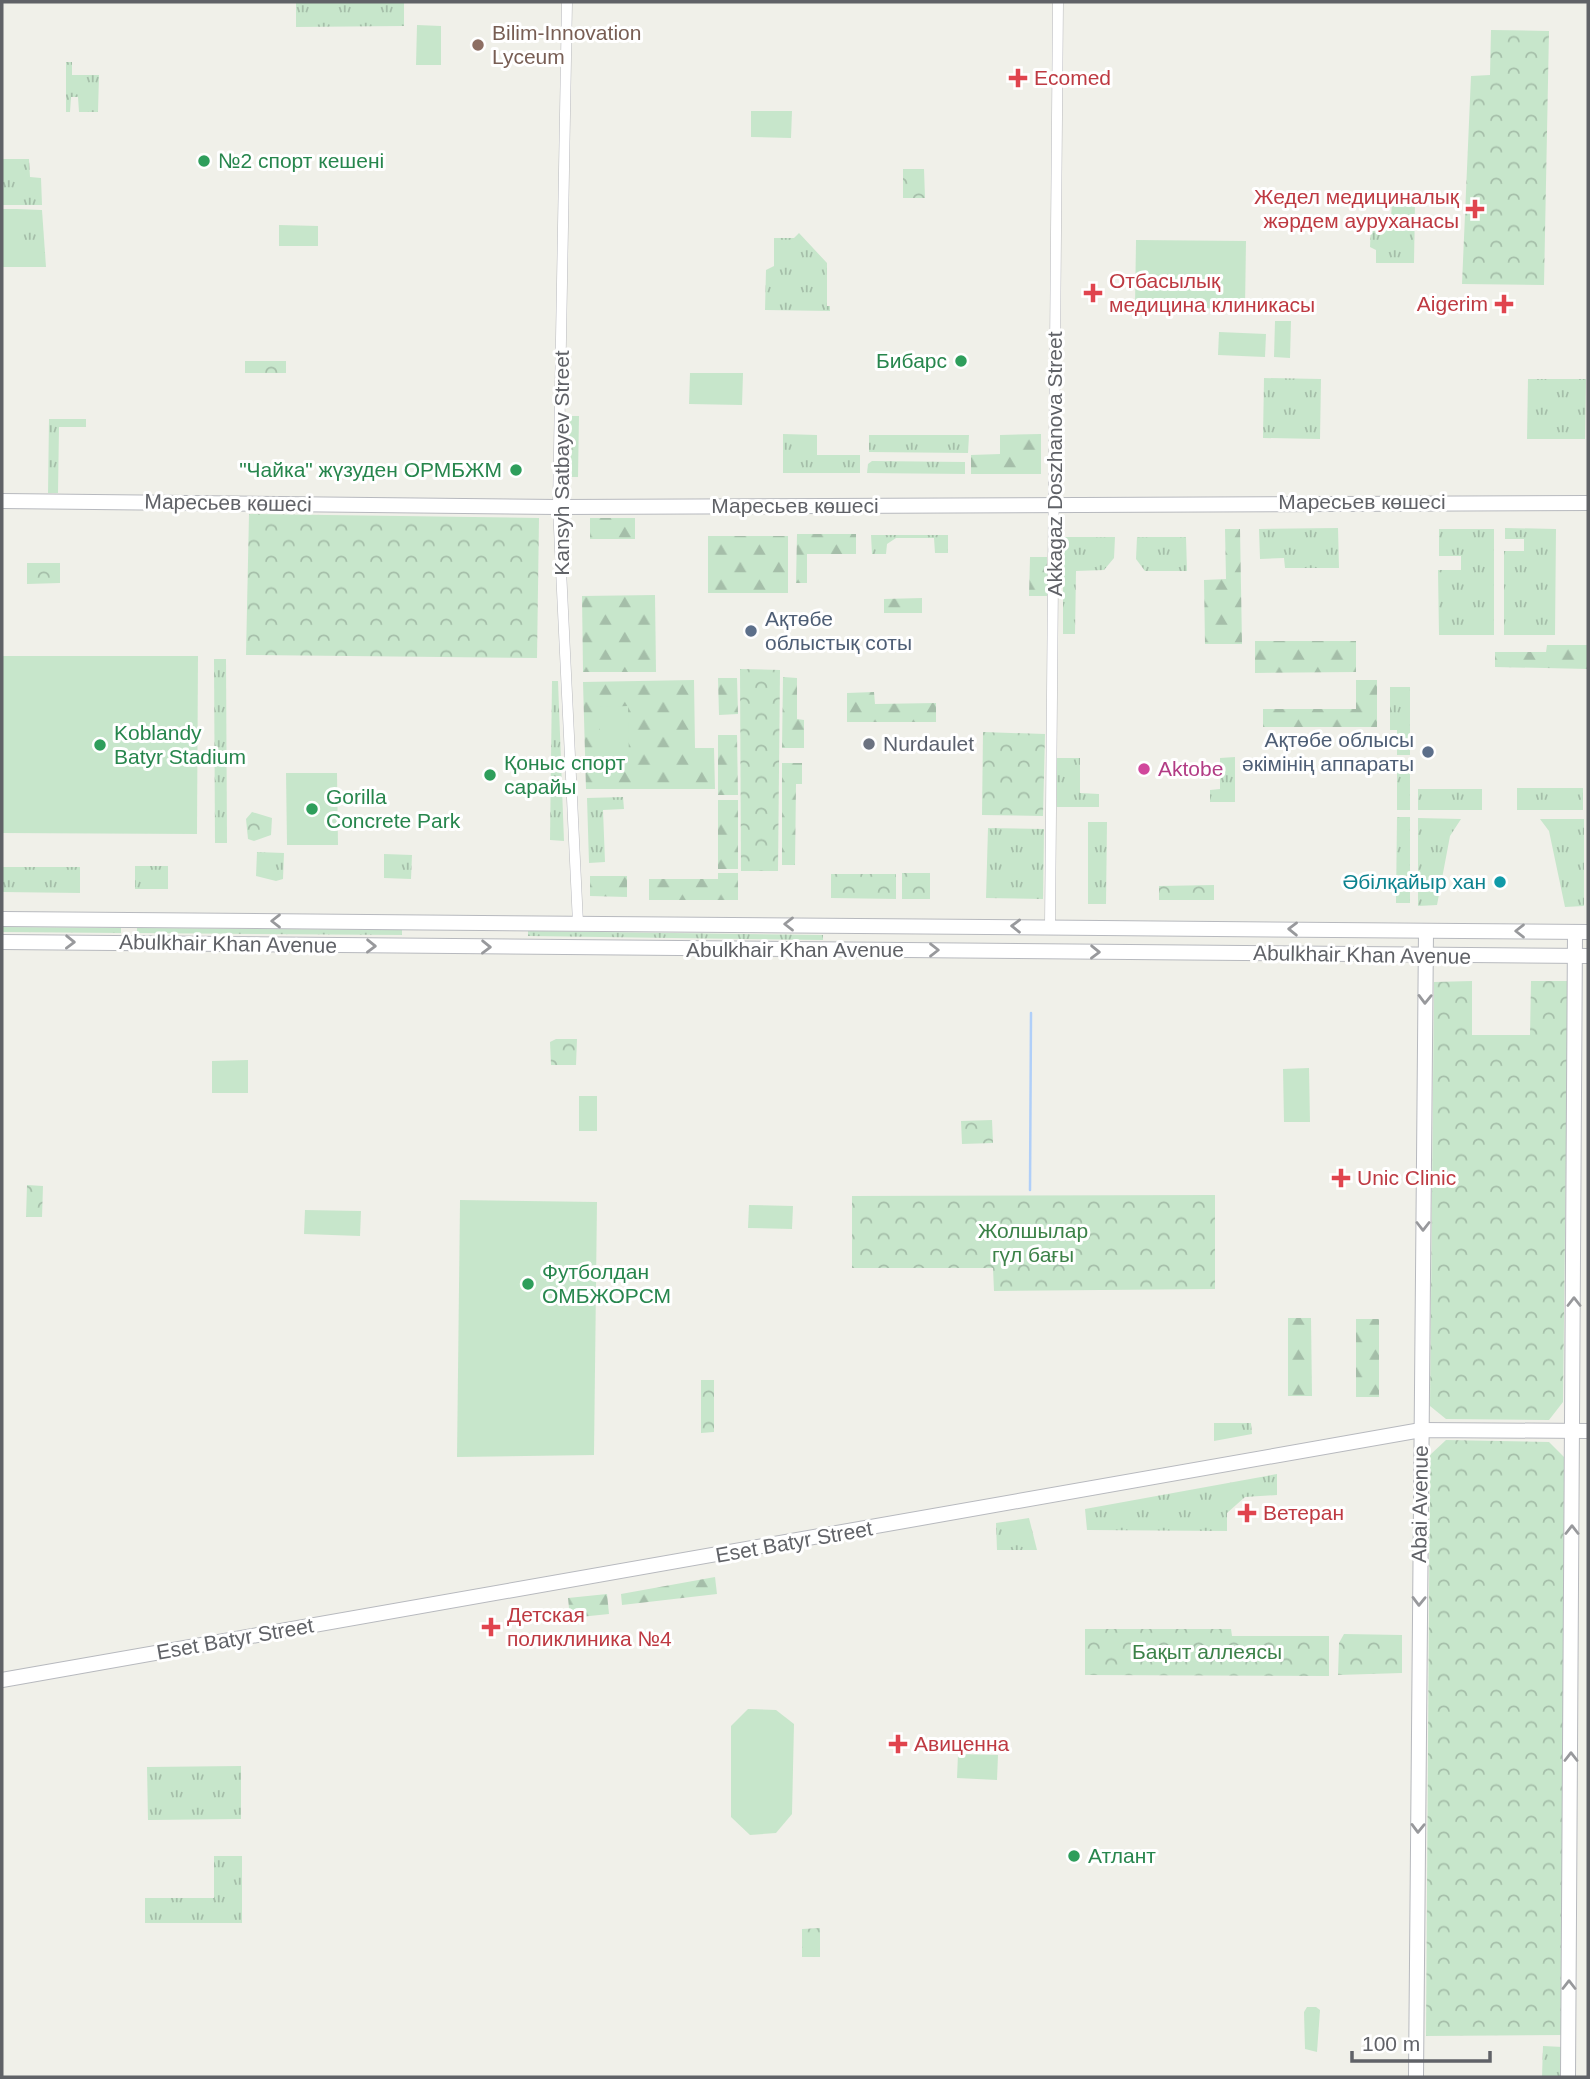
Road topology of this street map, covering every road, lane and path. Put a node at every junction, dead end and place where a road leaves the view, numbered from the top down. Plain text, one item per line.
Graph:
1 (567, 2) edge
2 (1058, 2) edge
3 (2, 501) edge
4 (1588, 503) edge
5 (1055, 504) junction
6 (558, 507) junction
7 (2, 919) edge
8 (418, 922) junction
9 (578, 923) junction
10 (839, 925) junction
11 (1050, 926) junction
12 (1222, 928) junction
13 (1357, 930) junction
14 (1426, 930) junction
15 (1581, 932) edge
16 (2, 942) edge
17 (418, 947) junction
18 (839, 950) junction
19 (1222, 953) junction
20 (1357, 955) junction
21 (1425, 956) junction
22 (1582, 956) edge
23 (1421, 1430) junction
24 (1581, 1431) edge
25 (2, 1680) edge
26 (1416, 2077) edge
27 (1568, 2077) edge

1 - 6 street, Kansyh Satbayev Street
2 - 5 street, Akkagaz Doszhanova Street
3 - 6 main road, Маресьев көшесі
4 - 5 main road, Маресьев көшесі
5 - 6 main road, Маресьев көшесі
5 - 11 street, Akkagaz Doszhanova Street
6 - 9 street, Kansyh Satbayev Street
8 -> 7 main road, Abulkhair Khan Avenue
8 - 9 main road, Abulkhair Khan Avenue
8 - 17 main road
10 -> 9 main road, Abulkhair Khan Avenue
11 -> 10 main road, Abulkhair Khan Avenue
10 - 18 main road
11 - 12 main road, Abulkhair Khan Avenue
13 -> 12 main road, Abulkhair Khan Avenue
12 - 19 main road
13 - 14 main road, Abulkhair Khan Avenue
13 - 20 main road
15 -> 14 main road, Abulkhair Khan Avenue
14 - 21 main road, Abai Avenue
15 - 22 main road
16 -> 17 main road, Abulkhair Khan Avenue
17 -> 18 main road, Abulkhair Khan Avenue
18 -> 19 main road, Abulkhair Khan Avenue
19 - 20 main road, Abulkhair Khan Avenue
20 - 21 main road, Abulkhair Khan Avenue
21 - 22 main road, Abulkhair Khan Avenue
21 -> 23 main road, Abai Avenue
24 -> 22 main road
23 - 24 main road, Eset Batyr Street
23 - 25 main road, Eset Batyr Street
23 -> 26 main road, Abai Avenue
27 -> 24 main road

